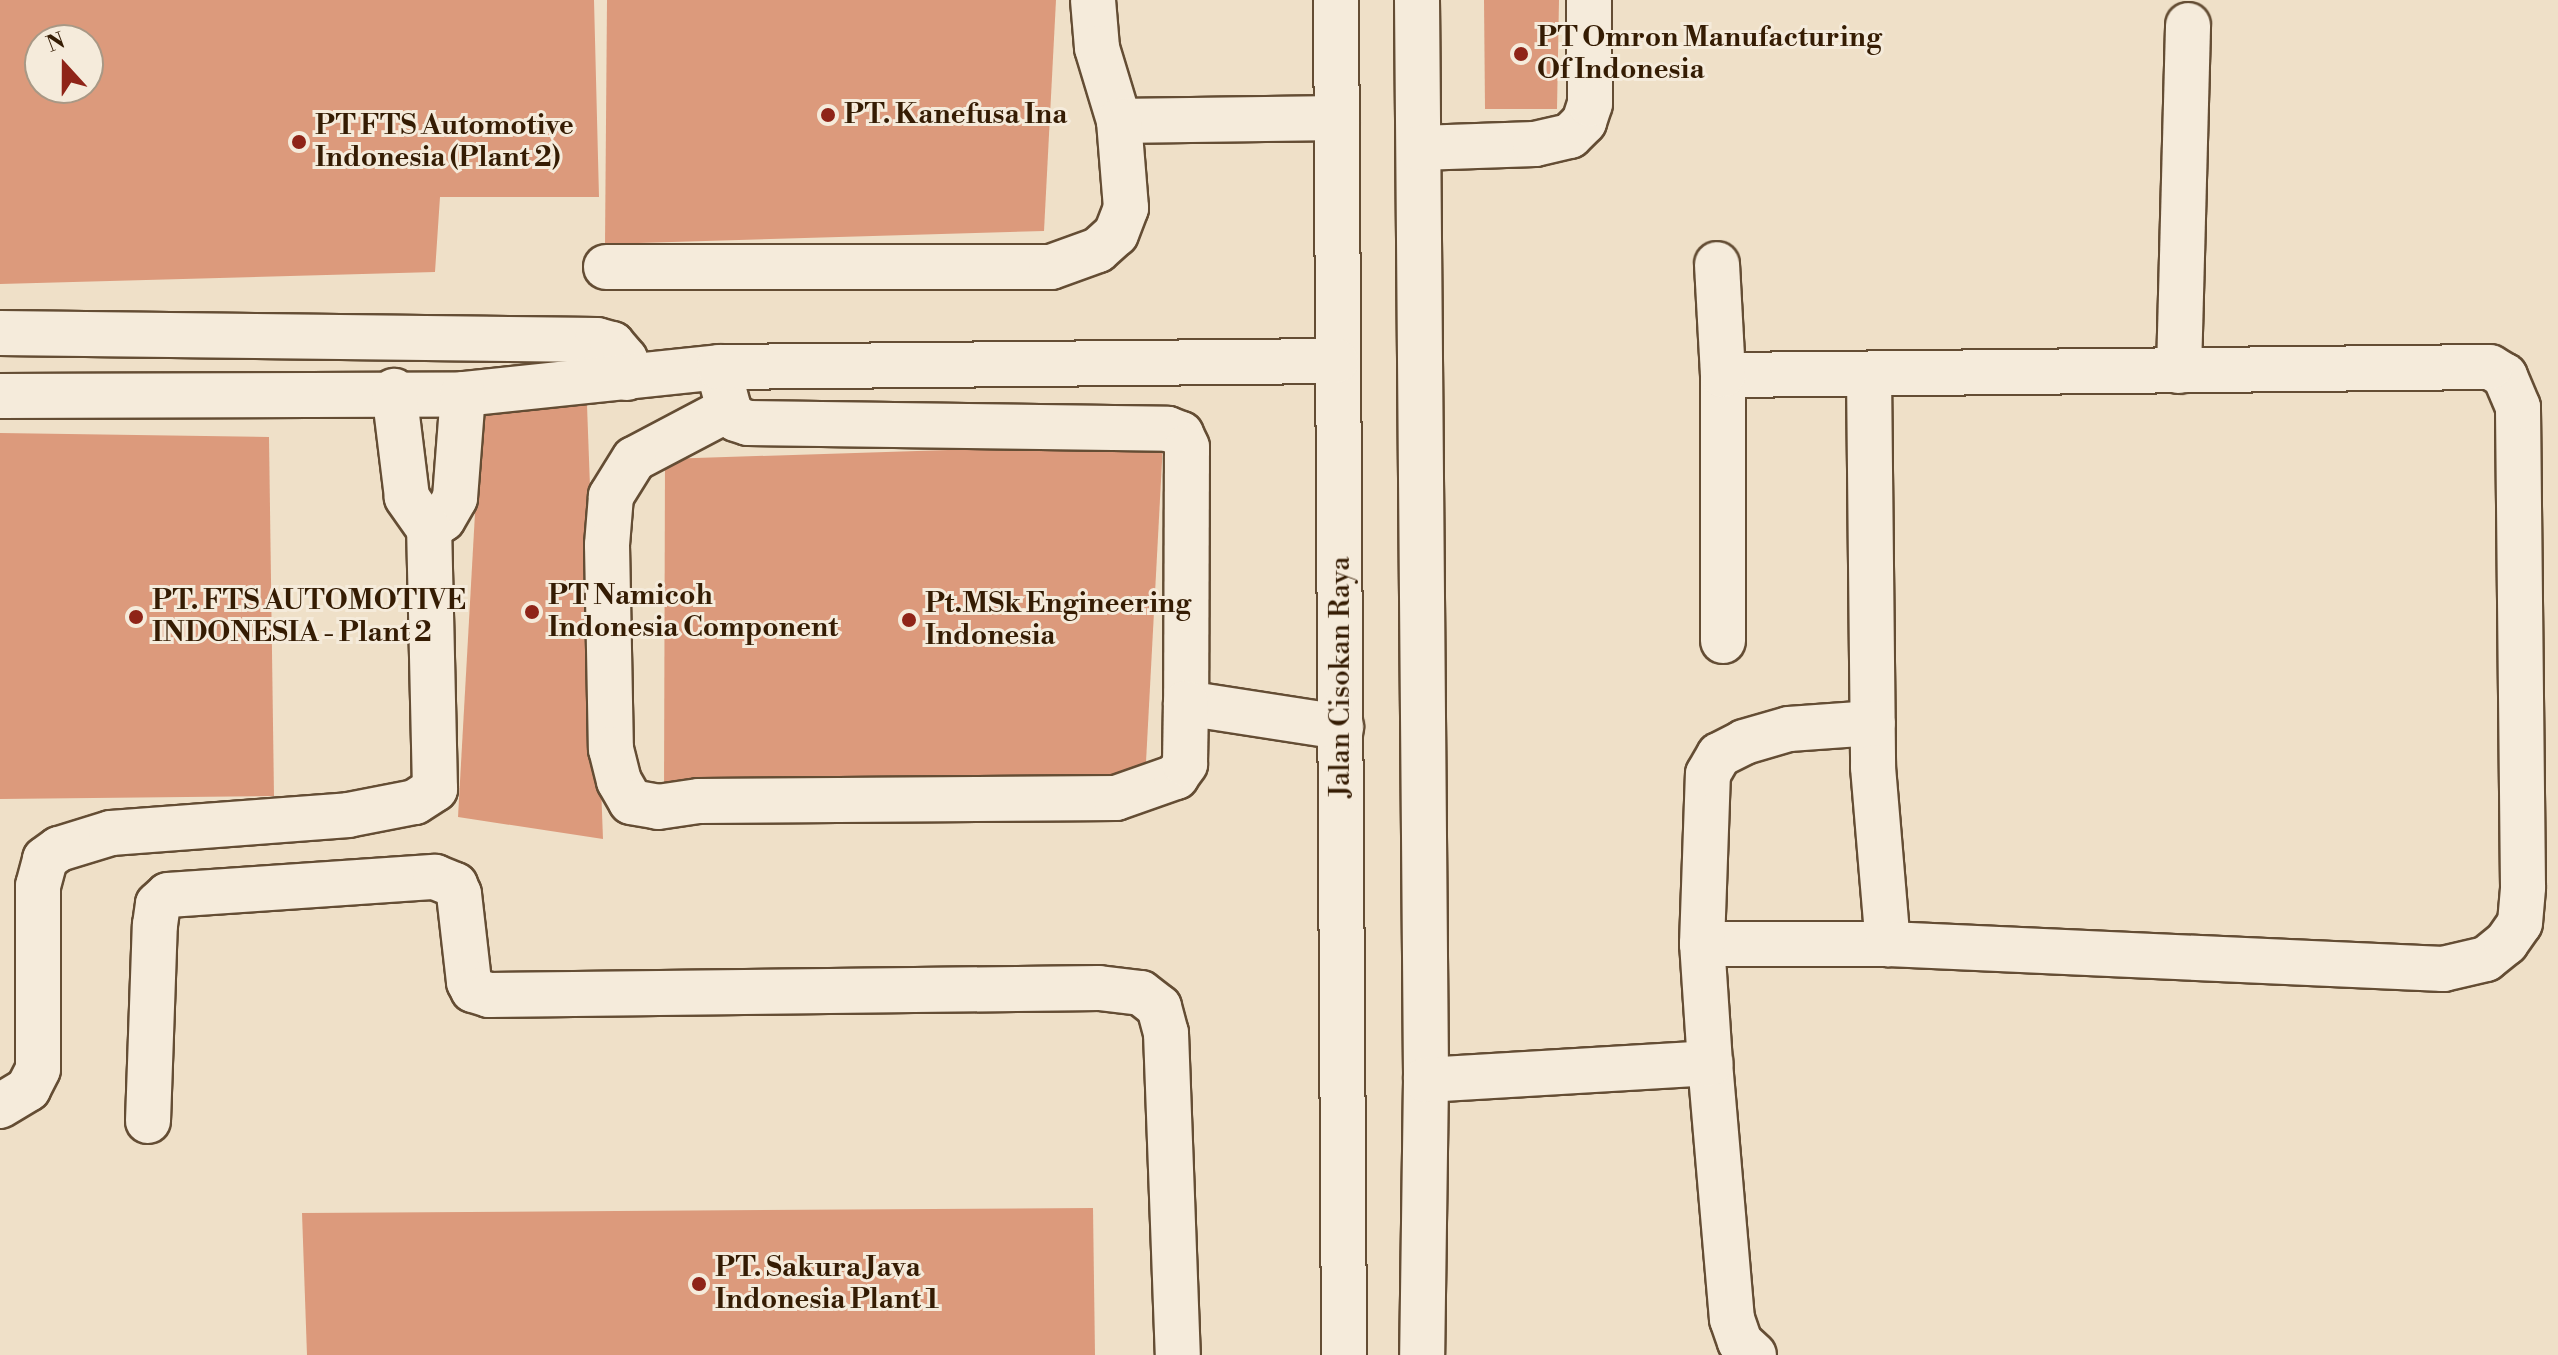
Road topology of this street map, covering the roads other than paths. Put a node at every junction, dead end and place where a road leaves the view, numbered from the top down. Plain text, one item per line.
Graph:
1 (1093, 0) edge
2 (1336, 0) edge
3 (1417, 0) edge
4 (1589, 0) edge
5 (2188, 25) dead end
6 (1337, 118) junction
7 (1119, 121) junction
8 (1419, 148) junction
9 (1717, 264) dead end
10 (606, 267) dead end
11 (0, 333) edge
12 (1336, 361) junction
13 (719, 367) junction
14 (2179, 371) junction
15 (1869, 374) junction
16 (1723, 375) junction
17 (627, 378) junction
18 (394, 391) junction
19 (463, 394) junction
20 (0, 396) edge
21 (729, 409) junction
22 (429, 529) junction
23 (1723, 641) dead end
24 (1186, 703) junction
25 (1873, 723) junction
26 (1341, 727) junction
27 (1702, 944) junction
28 (1888, 944) junction
29 (1710, 1063) junction
30 (1426, 1080) junction
31 (0, 1106) edge
32 (148, 1121) dead end
33 (1178, 1355) edge
34 (1344, 1355) edge
35 (1422, 1355) edge
36 (1754, 1355) edge

1 - 7 street
2 - 6 street, Jalan Cisokan Raya
3 - 8 street
4 - 8 street
5 - 14 street
6 - 7 street
6 - 12 street, Jalan Cisokan Raya
7 - 10 street
8 - 30 street
9 - 16 street
11 - 17 street
12 - 13 street
12 - 26 street, Jalan Cisokan Raya
13 - 17 street
13 - 21 street
14 - 15 street
14 - 28 street
15 - 16 street
15 - 25 street
16 - 23 street
17 - 19 street
18 - 19 street
18 - 20 street
18 - 22 street
19 - 22 street
21 - 24 street
21 - 24 street
22 - 31 street
24 - 26 street
25 - 27 street
25 - 28 street
26 - 34 street, Jalan Cisokan Raya
27 - 28 street
27 - 29 street
29 - 30 street
29 - 36 street
30 - 35 street
32 - 33 street

